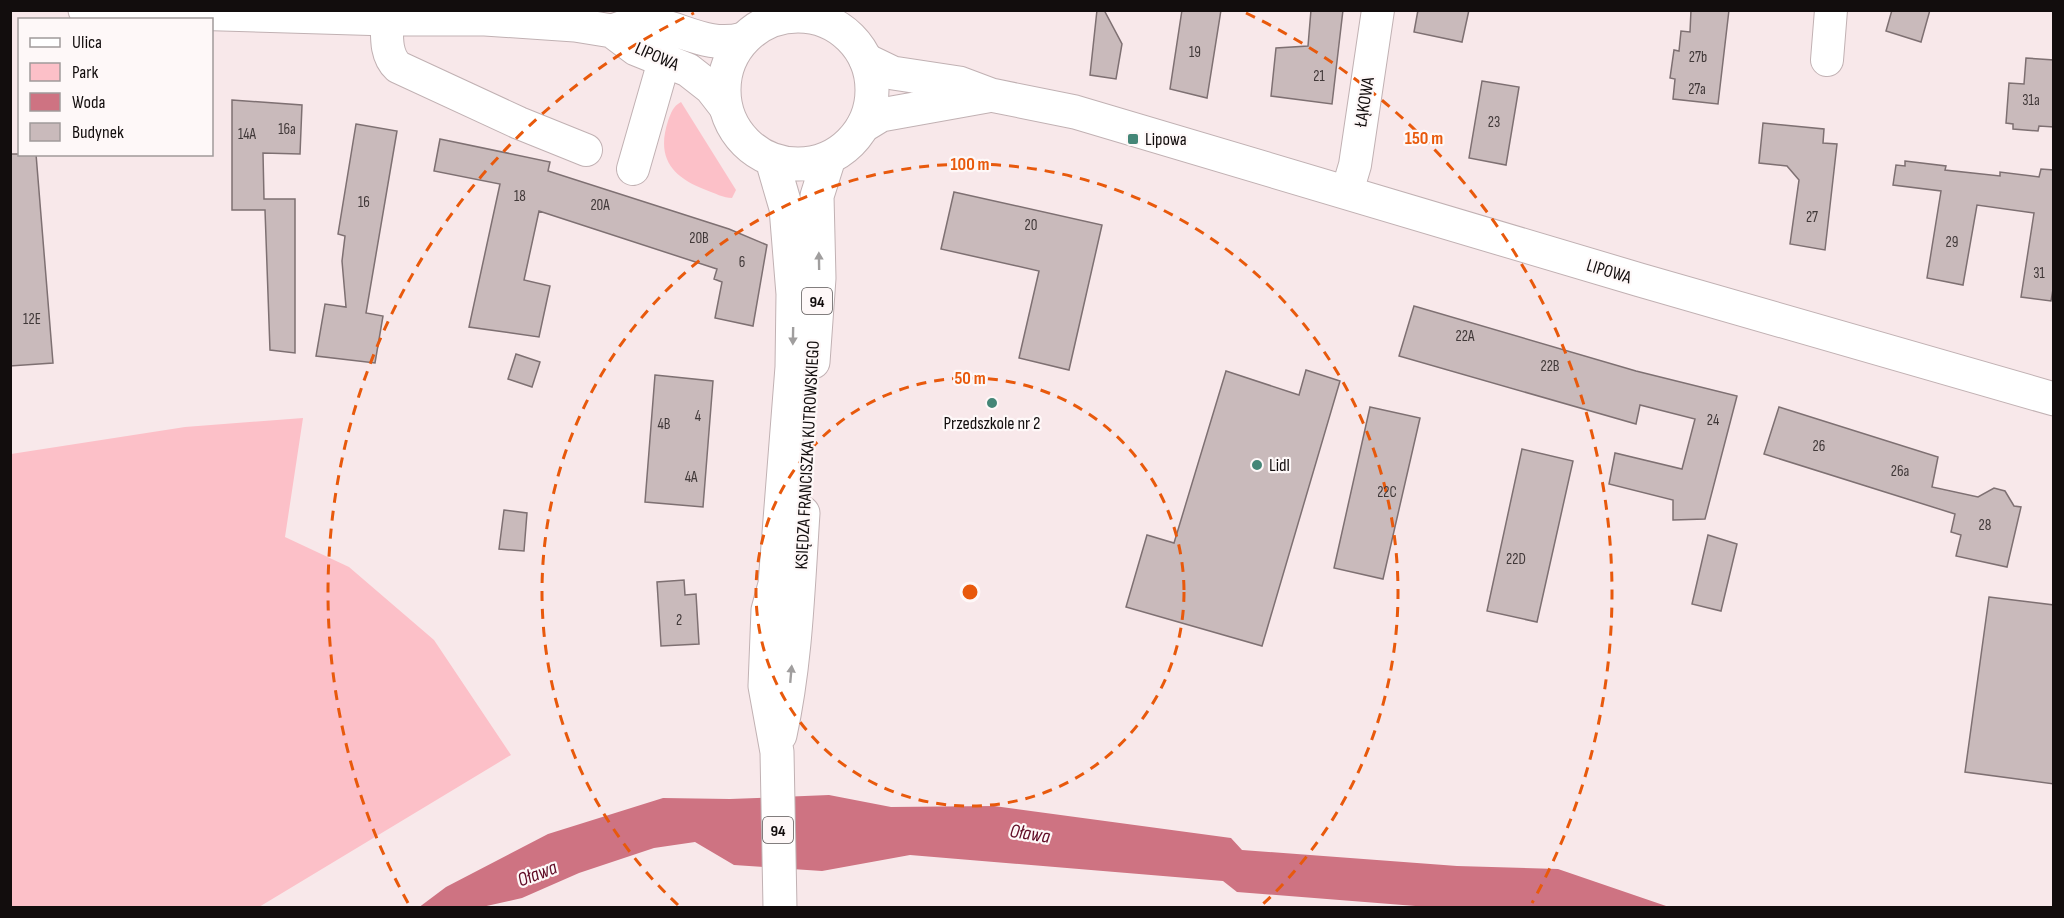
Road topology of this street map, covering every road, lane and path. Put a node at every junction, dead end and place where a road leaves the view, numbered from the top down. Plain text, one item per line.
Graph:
1 (85, 10) edge
2 (1378, 10) edge
3 (1831, 10) edge
4 (822, 16) edge
5 (387, 19) junction
6 (761, 24) edge
7 (612, 31) junction
8 (866, 60) junction
9 (1827, 60) dead end
10 (662, 68) dead end
11 (992, 95) junction
12 (725, 106) junction
13 (862, 126) junction
14 (586, 150) dead end
15 (829, 158) junction
16 (772, 160) junction
17 (633, 169) dead end
18 (1347, 192) junction
19 (2054, 399) edge
20 (777, 752) junction
21 (780, 908) edge

1 - 5 street, LIPOWA
2 - 18 street, ŁĄKOWA
3 - 9 street
4 - 6 street
4 - 8 street
5 - 7 street, LIPOWA
5 - 14 street
6 - 7 street, LIPOWA
6 - 12 street
7 - 12 street, LIPOWA
8 - 11 street, LIPOWA
8 - 13 street
10 - 17 street
11 - 13 street, LIPOWA
11 - 18 street, LIPOWA
12 - 16 street
13 - 15 street
15 - 16 street
20 -> 15 street, KSIĘDZA FRANCISZKA KUTROWSKIEGO / 94
16 -> 20 street, KSIĘDZA FRANCISZKA KUTROWSKIEGO / 94
18 - 19 street, LIPOWA
20 - 21 street, KSIĘDZA FRANCISZKA KUTROWSKIEGO / 94

